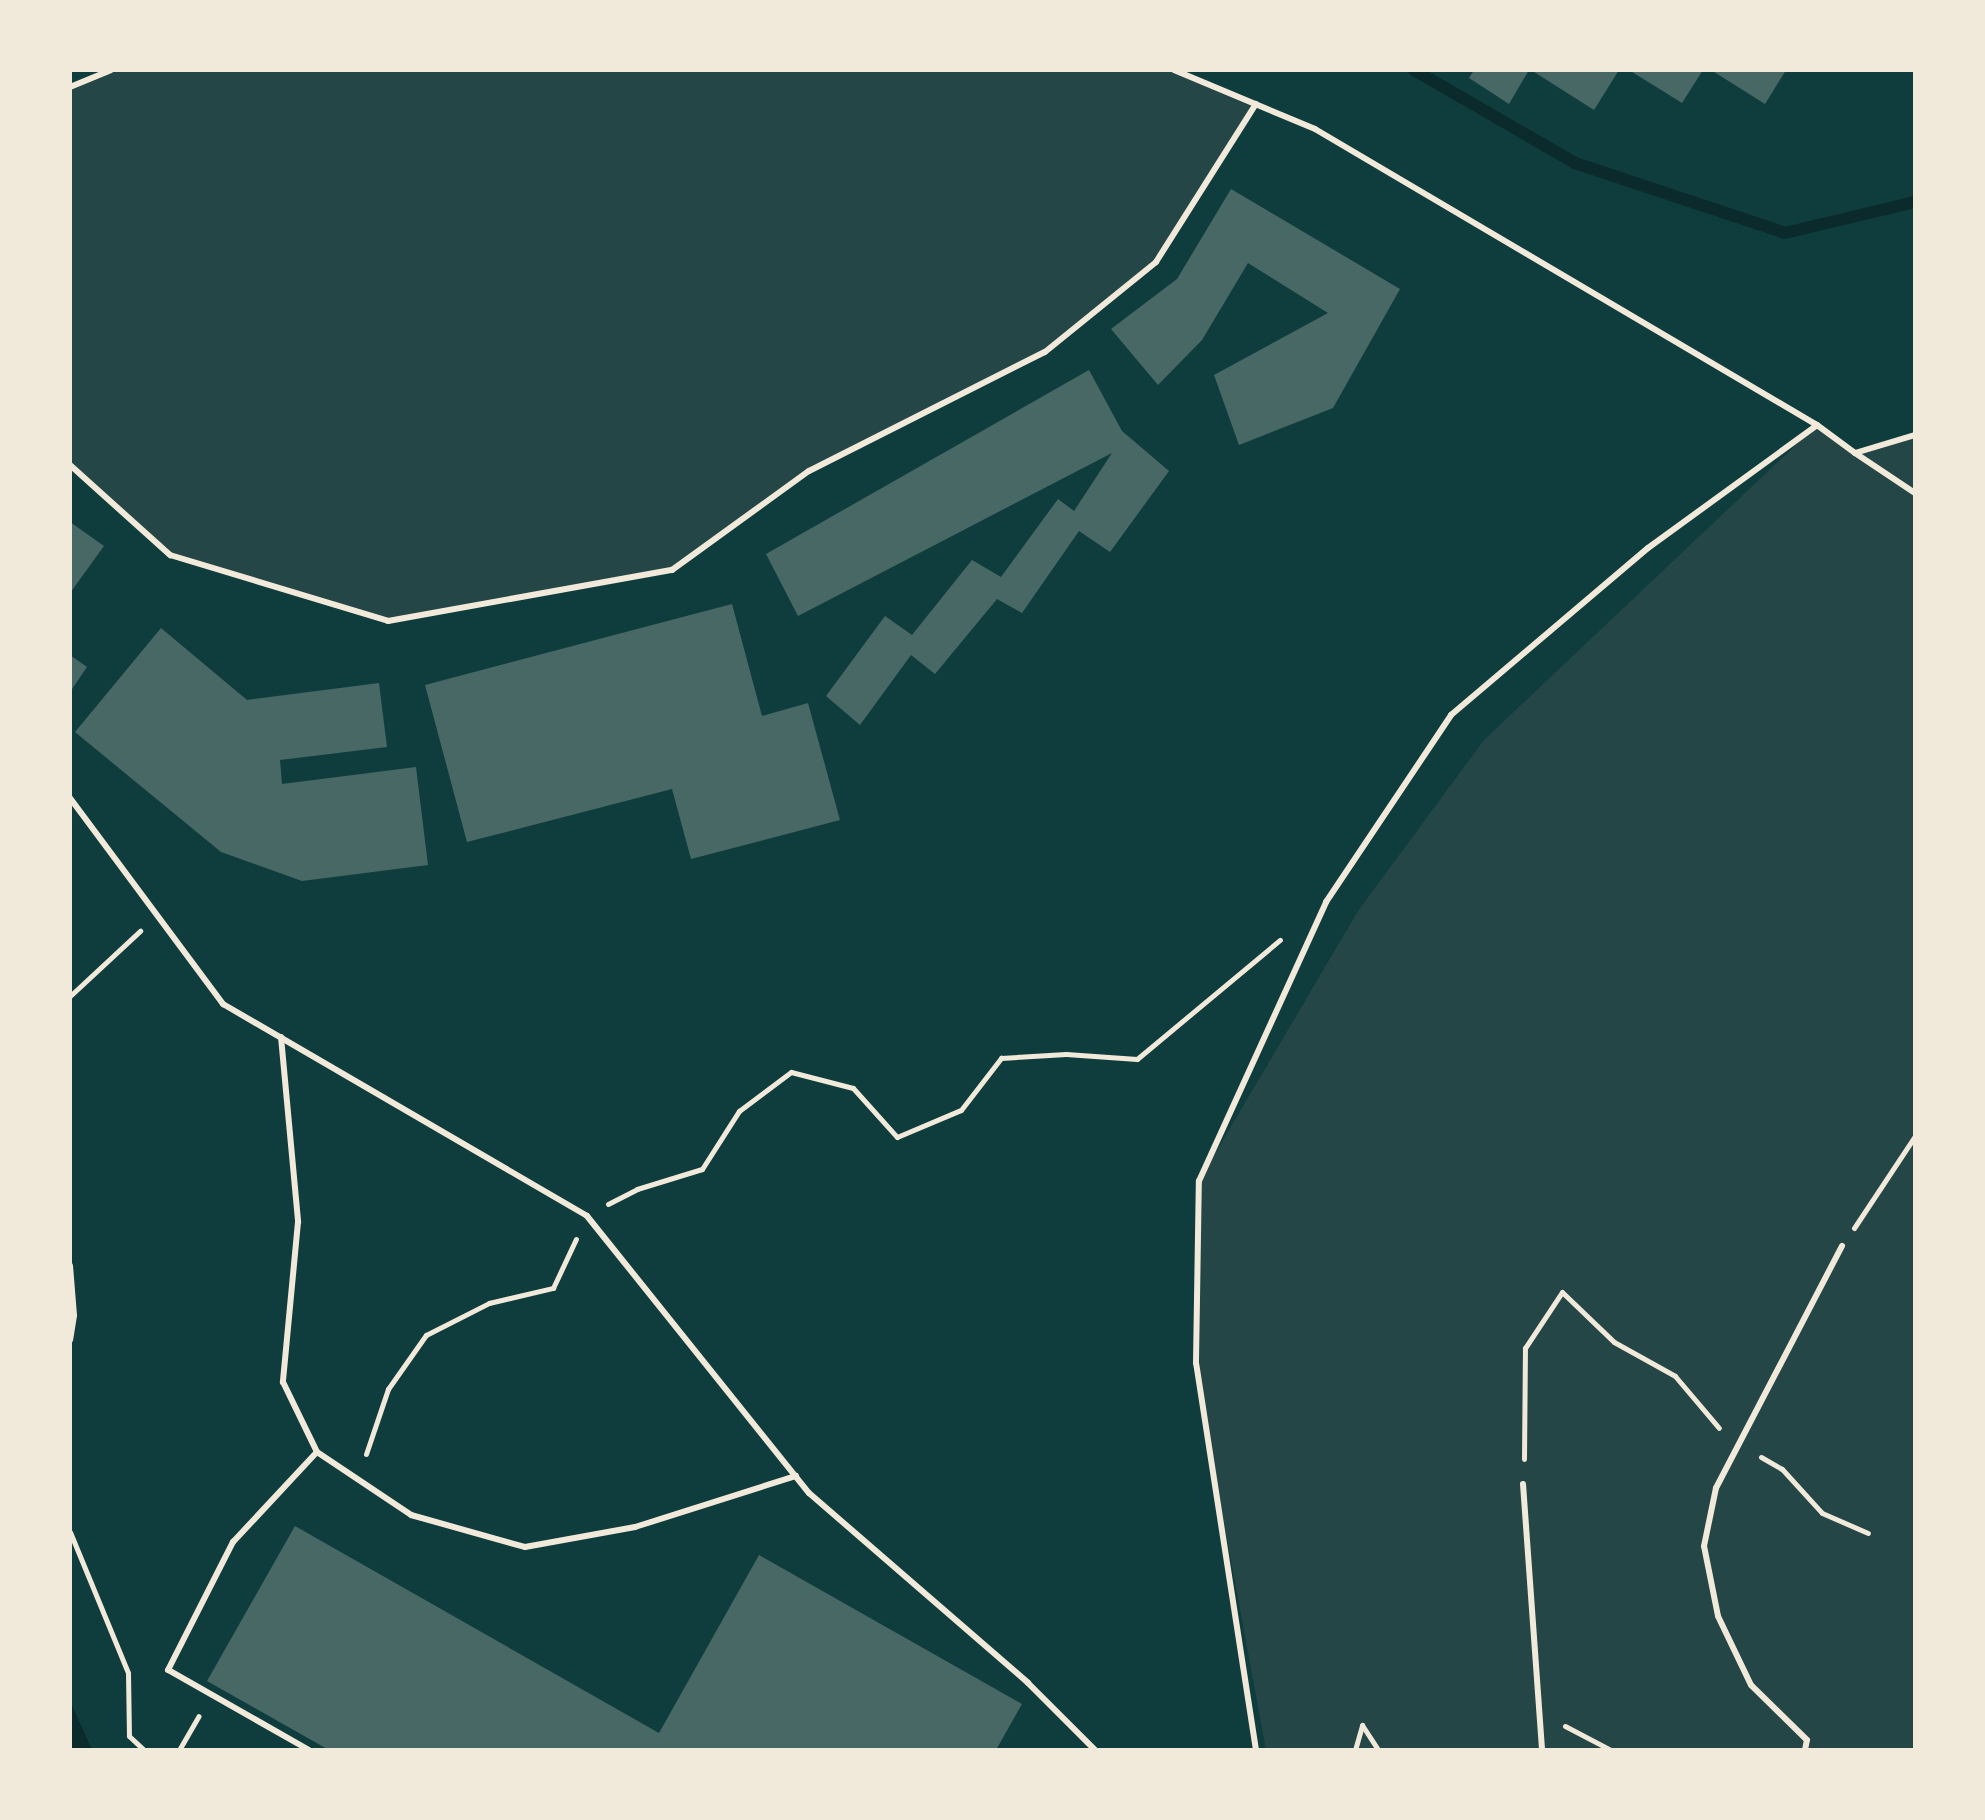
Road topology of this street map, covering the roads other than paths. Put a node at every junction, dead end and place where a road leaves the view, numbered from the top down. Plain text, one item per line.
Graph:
1 (111, 70) edge
2 (1174, 70) edge
3 (70, 87) edge
4 (1256, 104) junction
5 (1817, 425) junction
6 (1915, 435) edge
7 (1855, 453) junction
8 (70, 465) edge
9 (1915, 493) edge
10 (70, 798) edge
11 (281, 1037) junction
12 (1842, 1246) road end
13 (317, 1452) junction
14 (796, 1476) junction
15 (1523, 1484) road end
16 (309, 1750) edge
17 (1095, 1750) edge
18 (1256, 1750) edge
19 (1542, 1750) edge
20 (1805, 1750) edge

1 - 3 lane
2 - 4 lane
4 - 5 lane
4 - 8 lane
5 - 7 lane
5 - 18 lane
6 - 7 lane
7 - 9 lane
10 - 11 lane
11 - 13 lane
11 - 14 lane
12 - 20 lane
13 - 14 lane
13 - 16 lane
14 - 17 lane
15 - 19 lane

